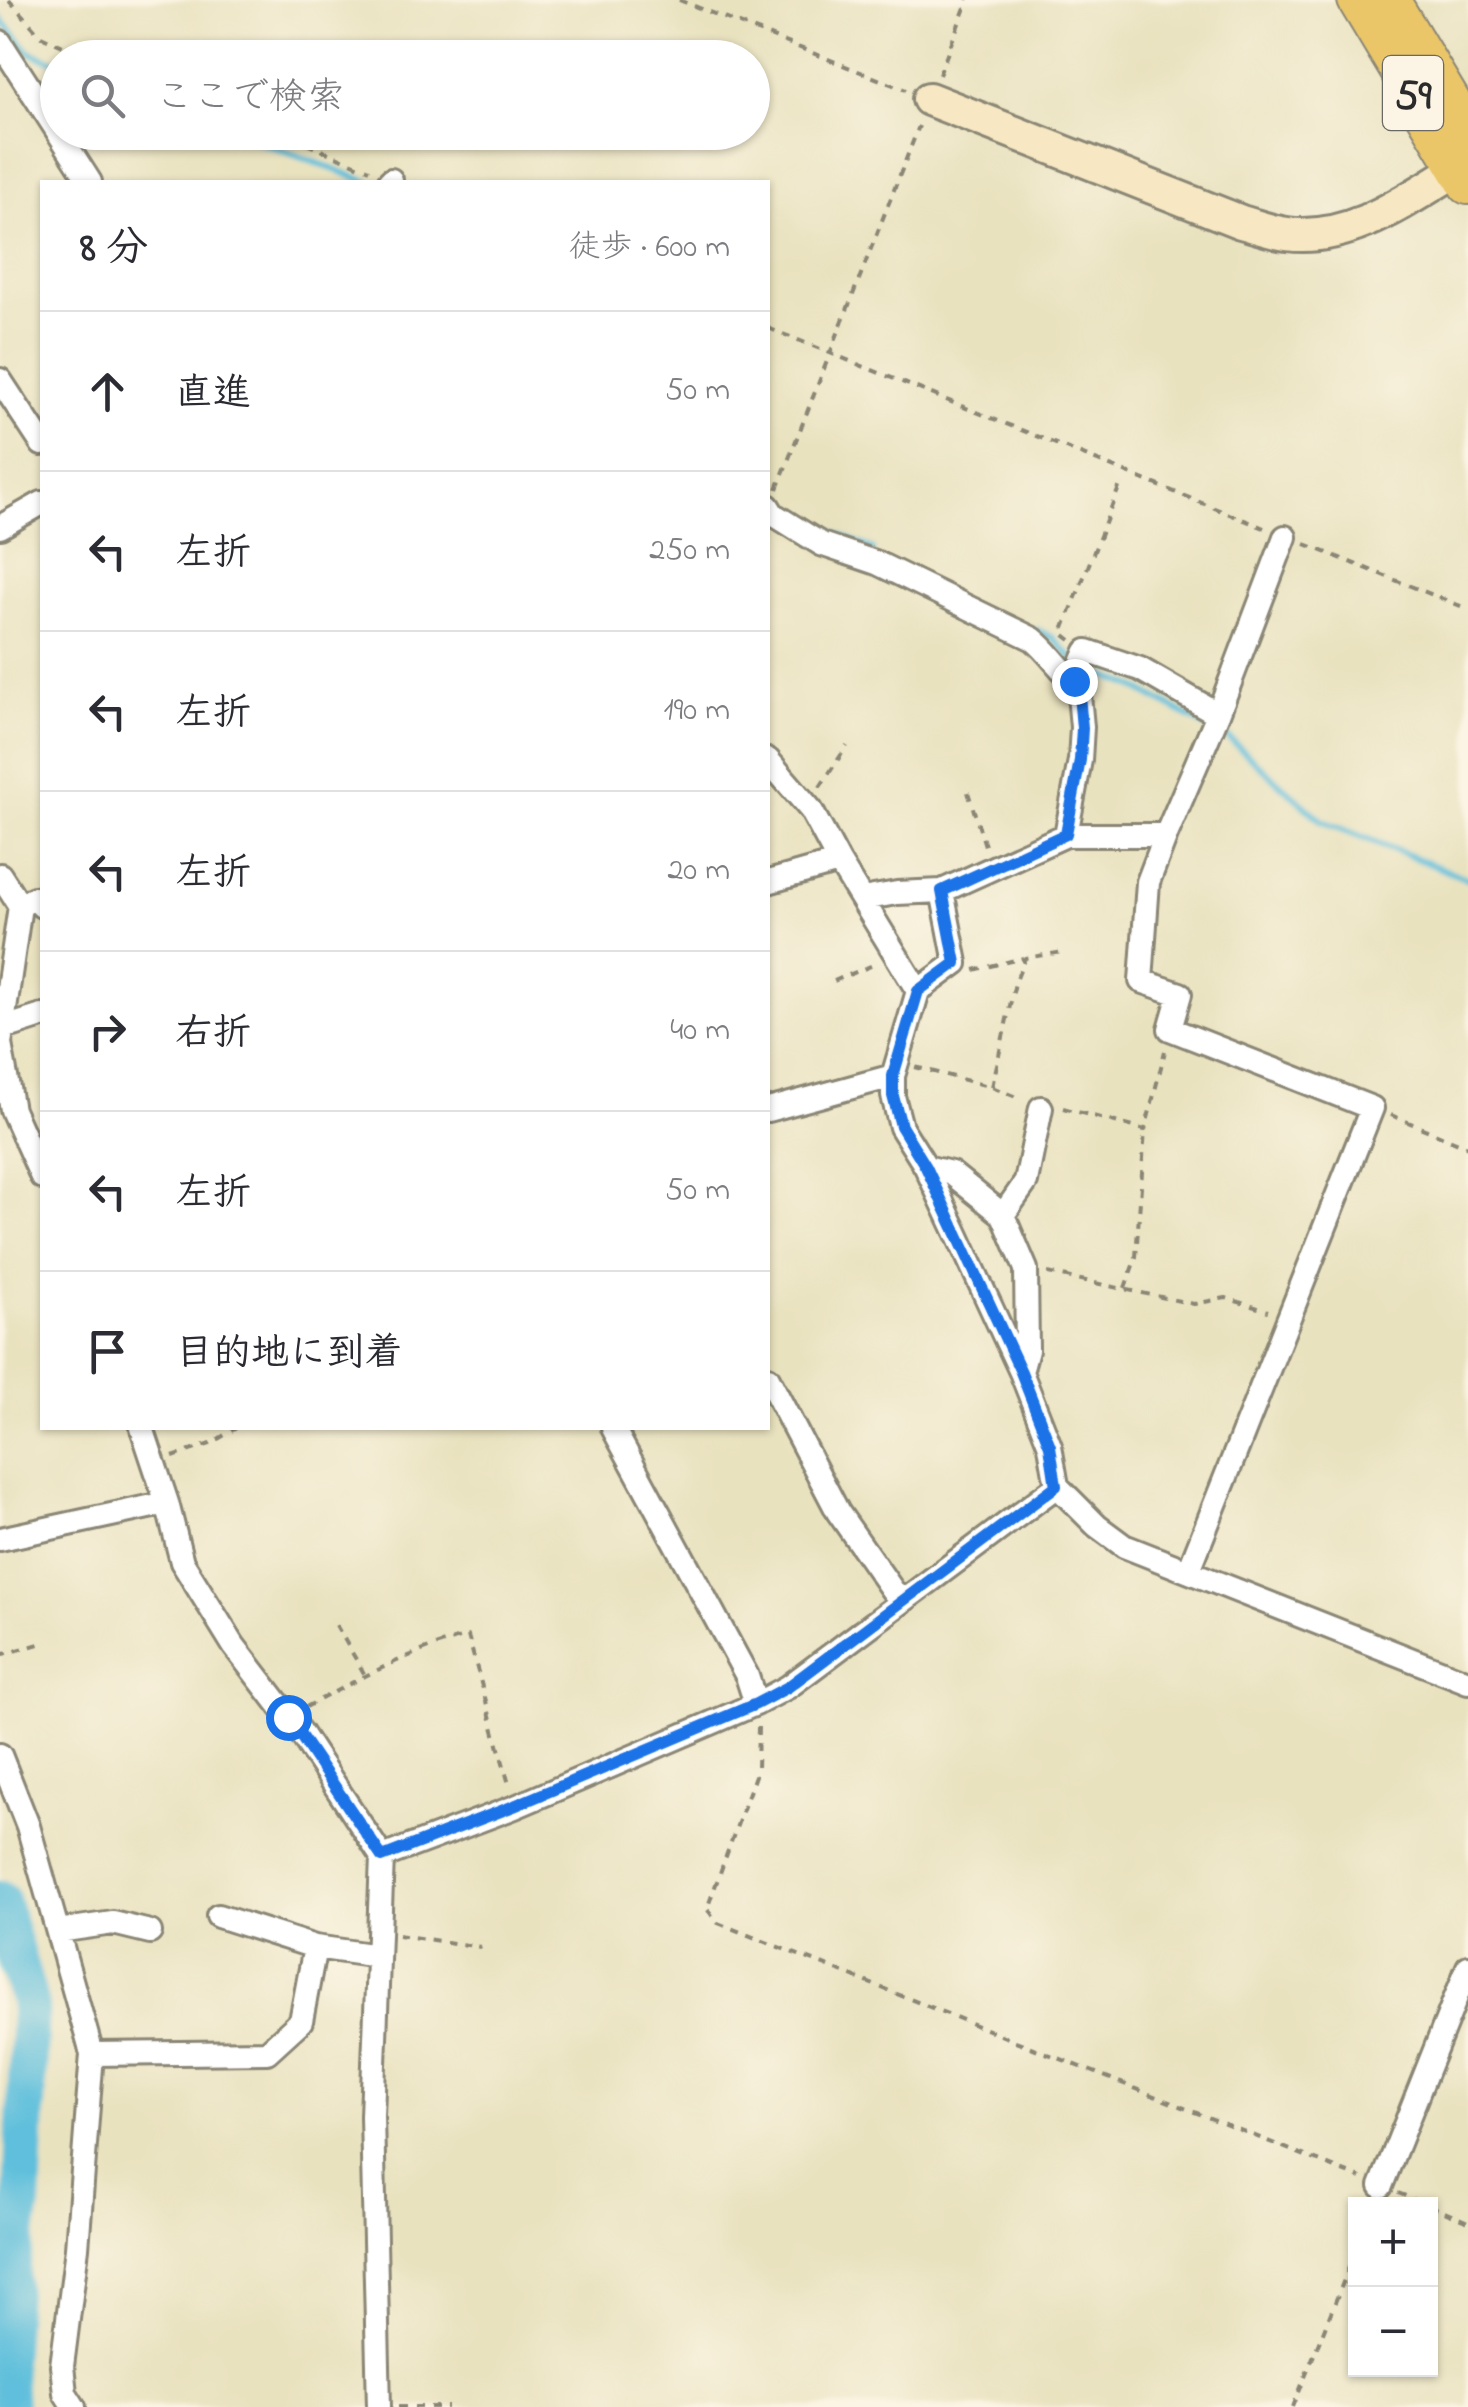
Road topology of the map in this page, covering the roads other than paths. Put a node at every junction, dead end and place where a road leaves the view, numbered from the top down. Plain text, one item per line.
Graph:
1 (1358, 0) edge
2 (1390, 0) edge
3 (0, 42) edge
4 (930, 99) road end
5 (40, 104) edge
6 (1468, 130) edge
7 (70, 150) edge
8 (1465, 172) edge
9 (89, 180) edge
10 (0, 380) edge
11 (40, 441) edge
12 (773, 496) edge
13 (40, 504) edge
14 (0, 527) edge
15 (1286, 536) road end
16 (1074, 679) junction
17 (1218, 715) junction
18 (770, 762) edge
19 (1066, 834) junction
20 (1166, 835) junction
21 (839, 862) junction
22 (0, 875) edge
23 (770, 881) edge
24 (942, 891) junction
25 (862, 899) junction
26 (31, 906) edge
27 (918, 991) junction
28 (40, 1017) edge
29 (3, 1026) junction
30 (893, 1076) junction
31 (1041, 1108) road end
32 (770, 1109) edge
33 (926, 1167) junction
34 (40, 1173) edge
35 (1003, 1215) junction
36 (1021, 1372) junction
37 (770, 1382) edge
38 (143, 1430) edge
39 (614, 1430) edge
40 (1056, 1486) junction
41 (167, 1502) junction
42 (0, 1539) edge
43 (1190, 1570) junction
44 (904, 1600) junction
45 (1468, 1682) edge
46 (756, 1704) junction
47 (0, 1756) edge
48 (382, 1857) junction
49 (218, 1916) dead end
50 (58, 1931) junction
51 (150, 1932) dead end
52 (314, 1947) junction
53 (378, 1956) junction
54 (1468, 1968) edge
55 (1461, 2004) edge
56 (92, 2054) junction
57 (1381, 2186) road end
58 (74, 2407) edge
59 (370, 2407) edge
60 (379, 2407) edge

1 - 8 main road, 59
2 - 6 main road, 59
3 - 5 street
4 - 8 street
7 - 9 street
10 - 11 street
12 - 16 street
13 - 14 street
15 - 17 street
16 - 17 street
16 - 19 street
17 - 20 street
18 - 21 street
19 - 20 street
19 - 24 street
20 - 43 street
21 - 23 street
21 - 25 street
22 - 26 street
24 - 25 street
24 - 27 street
25 - 27 street
26 - 29 street
27 - 30 street
28 - 29 street
29 - 34 street
30 - 32 street
30 - 33 street
31 - 35 street
33 - 35 street
33 - 36 street
35 - 36 street
36 - 40 street
37 - 44 street
38 - 41 street
39 - 46 street
40 - 43 street
40 - 44 street
41 - 42 street
41 - 48 street
43 - 45 street
44 - 46 street
46 - 48 street
47 - 50 street
48 - 53 street
49 - 52 street
50 - 51 street
50 - 56 street
52 - 53 street
52 - 56 street
53 - 60 street
54 - 55 street
55 - 57 street
56 - 58 street
59 - 60 street

